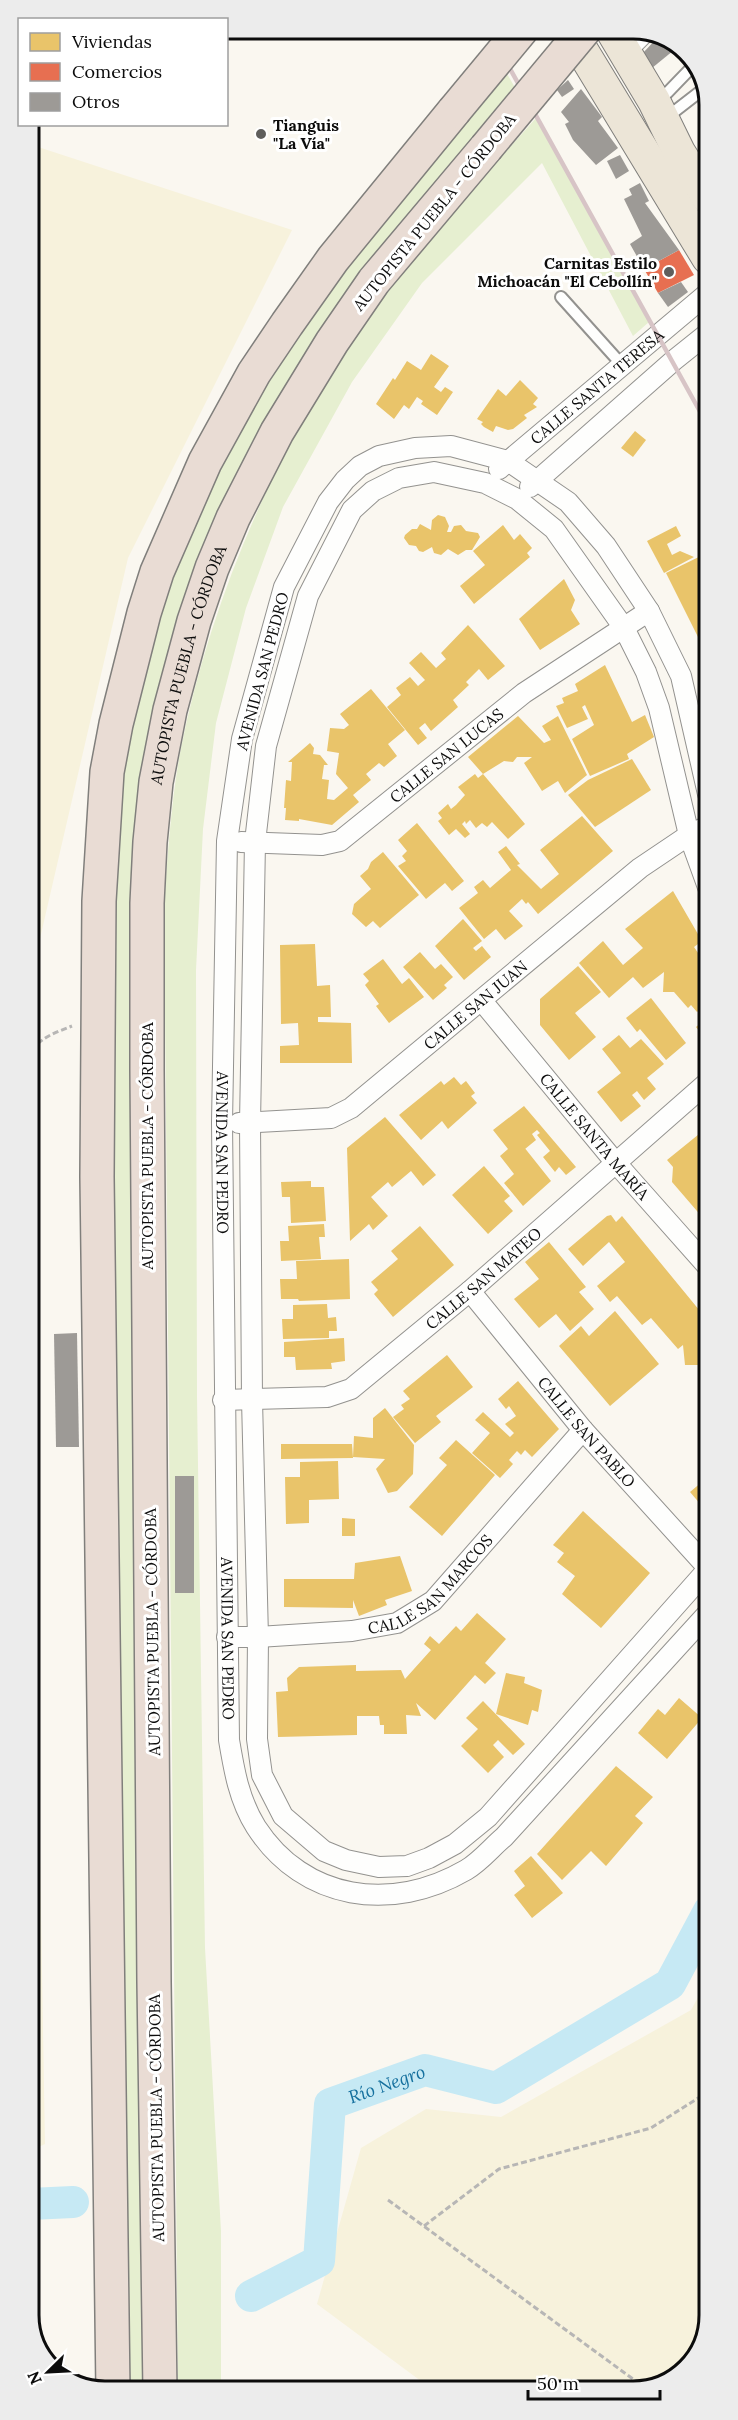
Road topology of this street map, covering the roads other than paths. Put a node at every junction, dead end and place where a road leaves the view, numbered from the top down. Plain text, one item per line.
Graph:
1 (514, 39) edge
2 (574, 39) edge
3 (577, 39) edge
4 (628, 39) edge
5 (689, 70) edge
6 (698, 91) edge
7 (659, 111) junction
8 (679, 152) junction
9 (652, 169) junction
10 (699, 184) edge
11 (699, 244) edge
12 (561, 297) dead end
13 (699, 301) edge
14 (699, 340) edge
15 (623, 366) junction
16 (508, 461) junction
17 (538, 480) junction
18 (485, 483) junction
19 (517, 499) junction
20 (649, 611) junction
21 (624, 628) junction
22 (699, 755) edge
23 (699, 830) edge
24 (689, 835) junction
25 (227, 841) junction
26 (255, 842) junction
27 (699, 864) edge
28 (482, 1001) junction
29 (699, 1090) edge
30 (222, 1123) junction
31 (250, 1123) junction
32 (615, 1162) junction
33 (699, 1257) edge
34 (470, 1292) junction
35 (223, 1400) junction
36 (252, 1400) junction
37 (583, 1430) junction
38 (699, 1558) edge
39 (699, 1580) edge
40 (699, 1623) edge
41 (227, 1637) junction
42 (258, 1637) junction
43 (112, 2381) edge
44 (160, 2381) edge

1 - 43 highway, bridge
2 - 9 main road
3 - 44 highway, AUTOPISTA PUEBLA - CÓRDOBA, bridge
4 - 7 main road
5 - 7 lane
6 - 7 lane
7 - 8 main road
8 - 9 main road
8 - 10 main road
9 - 11 main road
12 - 15 lane
13 - 15 street, CALLE SANTA TERESA
14 - 17 street, CALLE SANTA TERESA
15 - 16 street, CALLE SANTA TERESA
16 - 17 street, AVENIDA SAN PEDRO
16 - 18 street, CALLE SANTA TERESA
16 - 25 street, AVENIDA SAN PEDRO
17 - 19 street, CALLE SANTA TERESA
17 - 20 street, AVENIDA SAN PEDRO
18 - 19 street, AVENIDA SAN PEDRO
18 - 26 street, AVENIDA SAN PEDRO
19 - 21 street, AVENIDA SAN PEDRO
20 - 21 street, CALLE SAN LUCAS
20 - 22 street, AVENIDA SAN PEDRO
21 - 24 street, AVENIDA SAN PEDRO
21 - 26 street, CALLE SAN LUCAS
23 - 24 street, CALLE SAN JUAN
24 - 27 street, AVENIDA SAN PEDRO
24 - 28 street, CALLE SAN JUAN
25 - 26 street, CALLE SAN LUCAS
25 - 30 street, AVENIDA SAN PEDRO
26 - 31 street, AVENIDA SAN PEDRO
28 - 31 street, CALLE SAN JUAN
28 - 32 street, CALLE SANTA MARÍA
29 - 32 street, CALLE SAN MATEO
30 - 31 street, CALLE SAN JUAN
30 - 35 street, AVENIDA SAN PEDRO
31 - 36 street, AVENIDA SAN PEDRO
32 - 33 street, CALLE SANTA MARÍA
32 - 34 street, CALLE SAN MATEO
34 - 36 street, CALLE SAN MATEO
34 - 37 street, CALLE SAN PABLO
35 - 36 street, CALLE SAN MATEO
35 - 41 street, AVENIDA SAN PEDRO
36 - 42 street, AVENIDA SAN PEDRO
37 - 38 street, CALLE SAN PABLO
37 - 42 street, CALLE SAN MARCOS
39 - 42 street, AVENIDA SAN PEDRO
40 - 41 street, AVENIDA SAN PEDRO
41 - 42 street, CALLE SAN MARCOS

